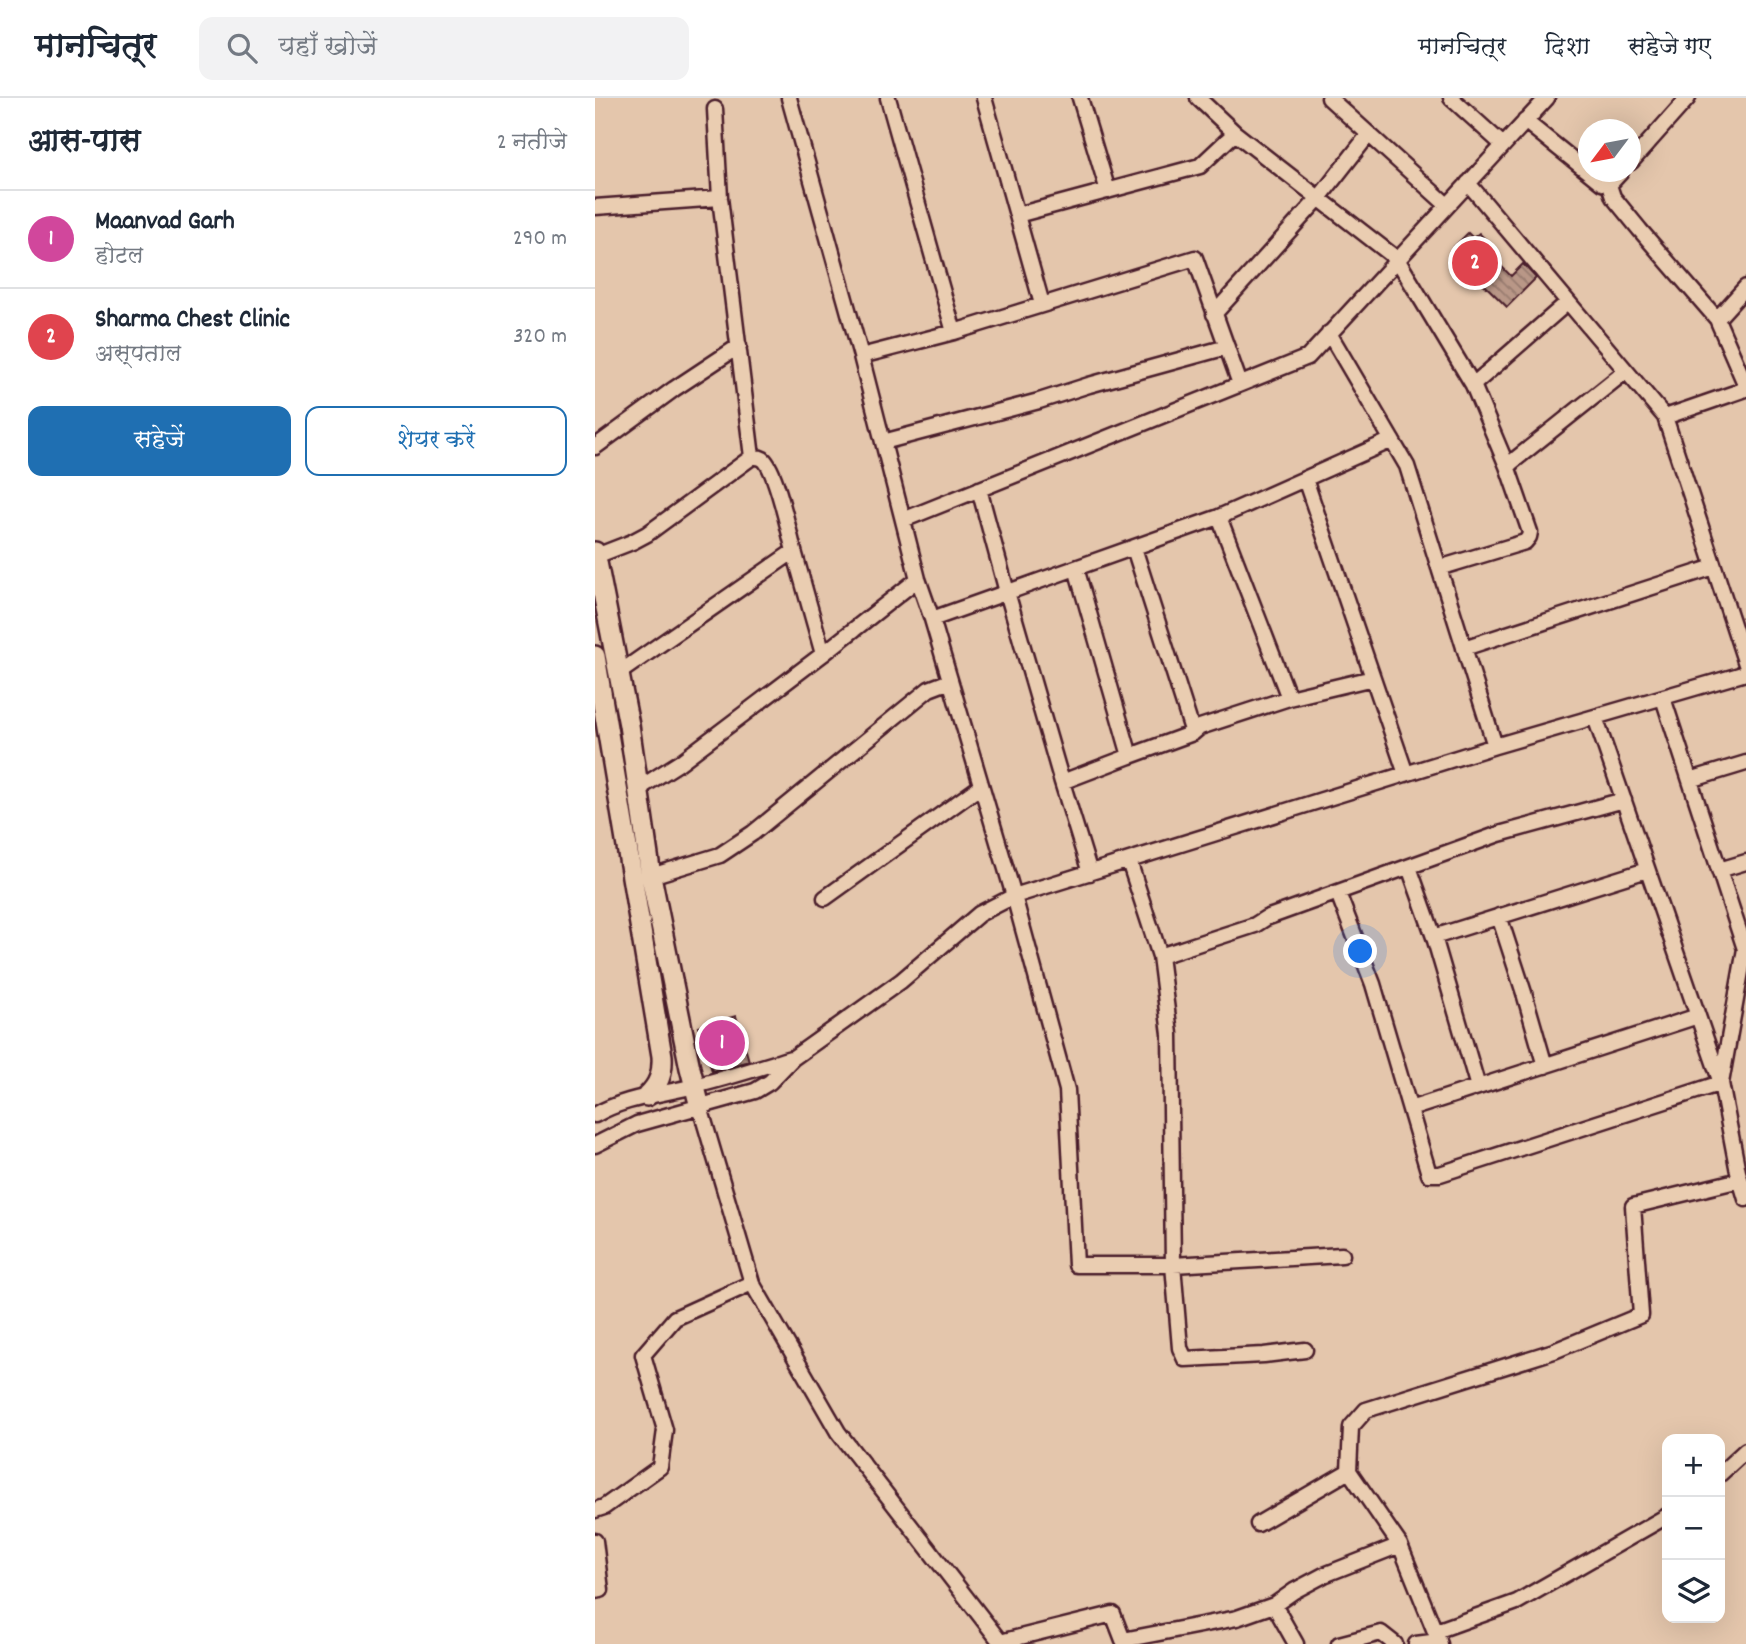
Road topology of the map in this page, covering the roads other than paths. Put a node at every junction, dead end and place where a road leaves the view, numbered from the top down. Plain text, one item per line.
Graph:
1 (789, 98) edge
2 (888, 98) edge
3 (984, 98) edge
4 (1080, 98) edge
5 (1198, 98) edge
6 (1329, 98) edge
7 (1451, 98) edge
8 (1547, 98) edge
9 (1688, 98) edge
10 (715, 109) dead end
11 (1525, 121) junction
12 (1235, 133) junction
13 (1369, 134) junction
14 (1503, 145) junction
15 (1641, 150) edge
16 (1612, 182) edge
17 (1468, 183) junction
18 (1609, 185) junction
19 (1108, 191) junction
20 (720, 198) junction
21 (1319, 198) junction
22 (1447, 205) junction
23 (595, 207) edge
24 (1017, 215) junction
25 (1397, 259) junction
26 (1746, 287) edge
27 (1568, 302) junction
28 (1042, 304) junction
29 (1215, 314) junction
30 (1717, 319) junction
31 (954, 331) junction
32 (1329, 333) junction
33 (739, 346) junction
34 (1227, 347) junction
35 (861, 356) junction
36 (1626, 371) junction
37 (1240, 384) junction
38 (1473, 385) junction
39 (1746, 387) edge
40 (1665, 417) junction
41 (1392, 440) junction
42 (883, 442) junction
43 (595, 447) edge
44 (752, 457) junction
45 (1507, 466) junction
46 (1305, 479) junction
47 (979, 489) junction
48 (1219, 517) junction
49 (903, 520) junction
50 (1134, 548) junction
51 (794, 551) junction
52 (595, 554) edge
53 (1714, 567) junction
54 (1076, 568) junction
55 (1439, 568) junction
56 (918, 579) junction
57 (1007, 592) junction
58 (932, 619) junction
59 (602, 627) edge
60 (1464, 648) junction
61 (823, 654) junction
62 (595, 656) edge
63 (1746, 664) edge
64 (619, 673) junction
65 (1746, 673) edge
66 (1373, 678) junction
67 (950, 681) junction
68 (1289, 698) junction
69 (1663, 698) junction
70 (1595, 717) junction
71 (1193, 733) junction
72 (602, 734) edge
73 (1495, 747) junction
74 (1131, 756) junction
75 (1746, 762) edge
76 (1406, 774) junction
77 (1690, 780) junction
78 (1062, 782) junction
79 (981, 786) junction
80 (638, 789) junction
81 (1623, 800) junction
82 (1129, 860) junction
83 (1746, 862) edge
84 (1409, 867) junction
85 (1647, 870) junction
86 (1719, 870) junction
87 (1090, 873) junction
88 (651, 876) junction
89 (1338, 892) junction
90 (1014, 896) junction
91 (825, 898) dead end
92 (1499, 916) junction
93 (1434, 937) junction
94 (1160, 956) junction
95 (1698, 1016) junction
96 (793, 1058) junction
97 (1545, 1066) junction
98 (1721, 1083) junction
99 (694, 1086) junction
100 (1478, 1087) junction
101 (647, 1096) junction
102 (700, 1107) junction
103 (1411, 1109) junction
104 (595, 1115) edge
105 (595, 1145) edge
106 (1740, 1180) junction
107 (1746, 1199) edge
108 (1342, 1255) dead end
109 (1173, 1265) junction
110 (752, 1283) junction
111 (1305, 1350) dead end
112 (1746, 1450) edge
113 (1725, 1469) edge
114 (1349, 1471) junction
115 (595, 1510) edge
116 (1662, 1519) edge
117 (1258, 1524) dead end
118 (595, 1541) edge
119 (1400, 1545) junction
120 (595, 1591) edge
121 (1274, 1605) junction
122 (1438, 1639) edge
123 (1001, 1643) edge
124 (1296, 1644) edge
125 (1339, 1644) edge
126 (1395, 1644) edge
127 (1416, 1644) edge

1 - 35 street
2 - 31 street
3 - 24 street
4 - 19 street
5 - 12 street
6 - 13 street
7 - 14 street
8 - 11 street
9 - 15 street
10 - 20 street
11 - 14 street
11 - 18 street
12 - 19 street
12 - 21 street
13 - 21 street
13 - 22 street
14 - 17 street
16 - 18 street
17 - 22 street
17 - 27 street
18 - 30 street
19 - 24 street
20 - 23 street
20 - 33 street
21 - 25 street
21 - 29 street
22 - 25 street
24 - 28 street
25 - 32 street
25 - 38 street
26 - 30 street
27 - 36 street
27 - 38 street
28 - 29 street
28 - 31 street
29 - 34 street
30 - 39 street
31 - 35 street
32 - 37 street
32 - 41 street
33 - 43 street
33 - 44 street
34 - 37 street
34 - 42 street
35 - 42 street
36 - 40 street
36 - 45 street
37 - 47 street
38 - 45 street
39 - 40 street
40 - 53 street
41 - 46 street
41 - 55 street
42 - 49 street
44 - 51 street
44 - 52 street
45 - 55 street
46 - 48 street
46 - 66 street
47 - 49 street
47 - 57 street
48 - 50 street
48 - 68 street
49 - 56 street
50 - 54 street
50 - 71 street
51 - 61 street
51 - 64 street
52 - 59 street
53 - 60 street
53 - 63 street
54 - 57 street
54 - 74 street
55 - 60 street
56 - 58 street
56 - 61 street
57 - 58 street
57 - 78 street
58 - 67 street
59 - 64 street
60 - 73 street
61 - 80 street
62 - 72 street
64 - 80 street
65 - 69 street
66 - 68 street
66 - 76 street
67 - 79 street
67 - 88 street
68 - 71 street
69 - 70 street
69 - 77 street
70 - 73 street
70 - 81 street
71 - 74 street
72 - 101 street
73 - 76 street
74 - 78 street
75 - 77 street
76 - 82 street
77 - 86 street
78 - 87 street
79 - 90 street
79 - 91 street
80 - 88 street
81 - 84 street
81 - 85 street
82 - 87 street
82 - 94 street
83 - 86 street
84 - 89 street
84 - 93 street
85 - 92 street
85 - 95 street
86 - 98 street
87 - 90 street
88 - 99 street
89 - 94 street
89 - 103 street
90 - 96 street
90 - 109 street
92 - 93 street
92 - 97 street
93 - 100 street
94 - 109 street
95 - 97 street
95 - 98 street
96 - 99 street
96 - 102 street
97 - 100 street
98 - 103 street
98 - 106 street
99 - 101 street
99 - 102 street
100 - 103 street
101 - 104 street
102 - 105 street
102 - 110 street
106 - 107 street
106 - 114 street
108 - 109 street
109 - 111 street
110 - 115 street
110 - 123 street
112 - 113 street
114 - 117 street
114 - 119 street
116 - 122 street
118 - 120 street
119 - 121 street
119 - 122 street
121 - 123 street
121 - 124 street
122 - 127 street
125 - 126 street

